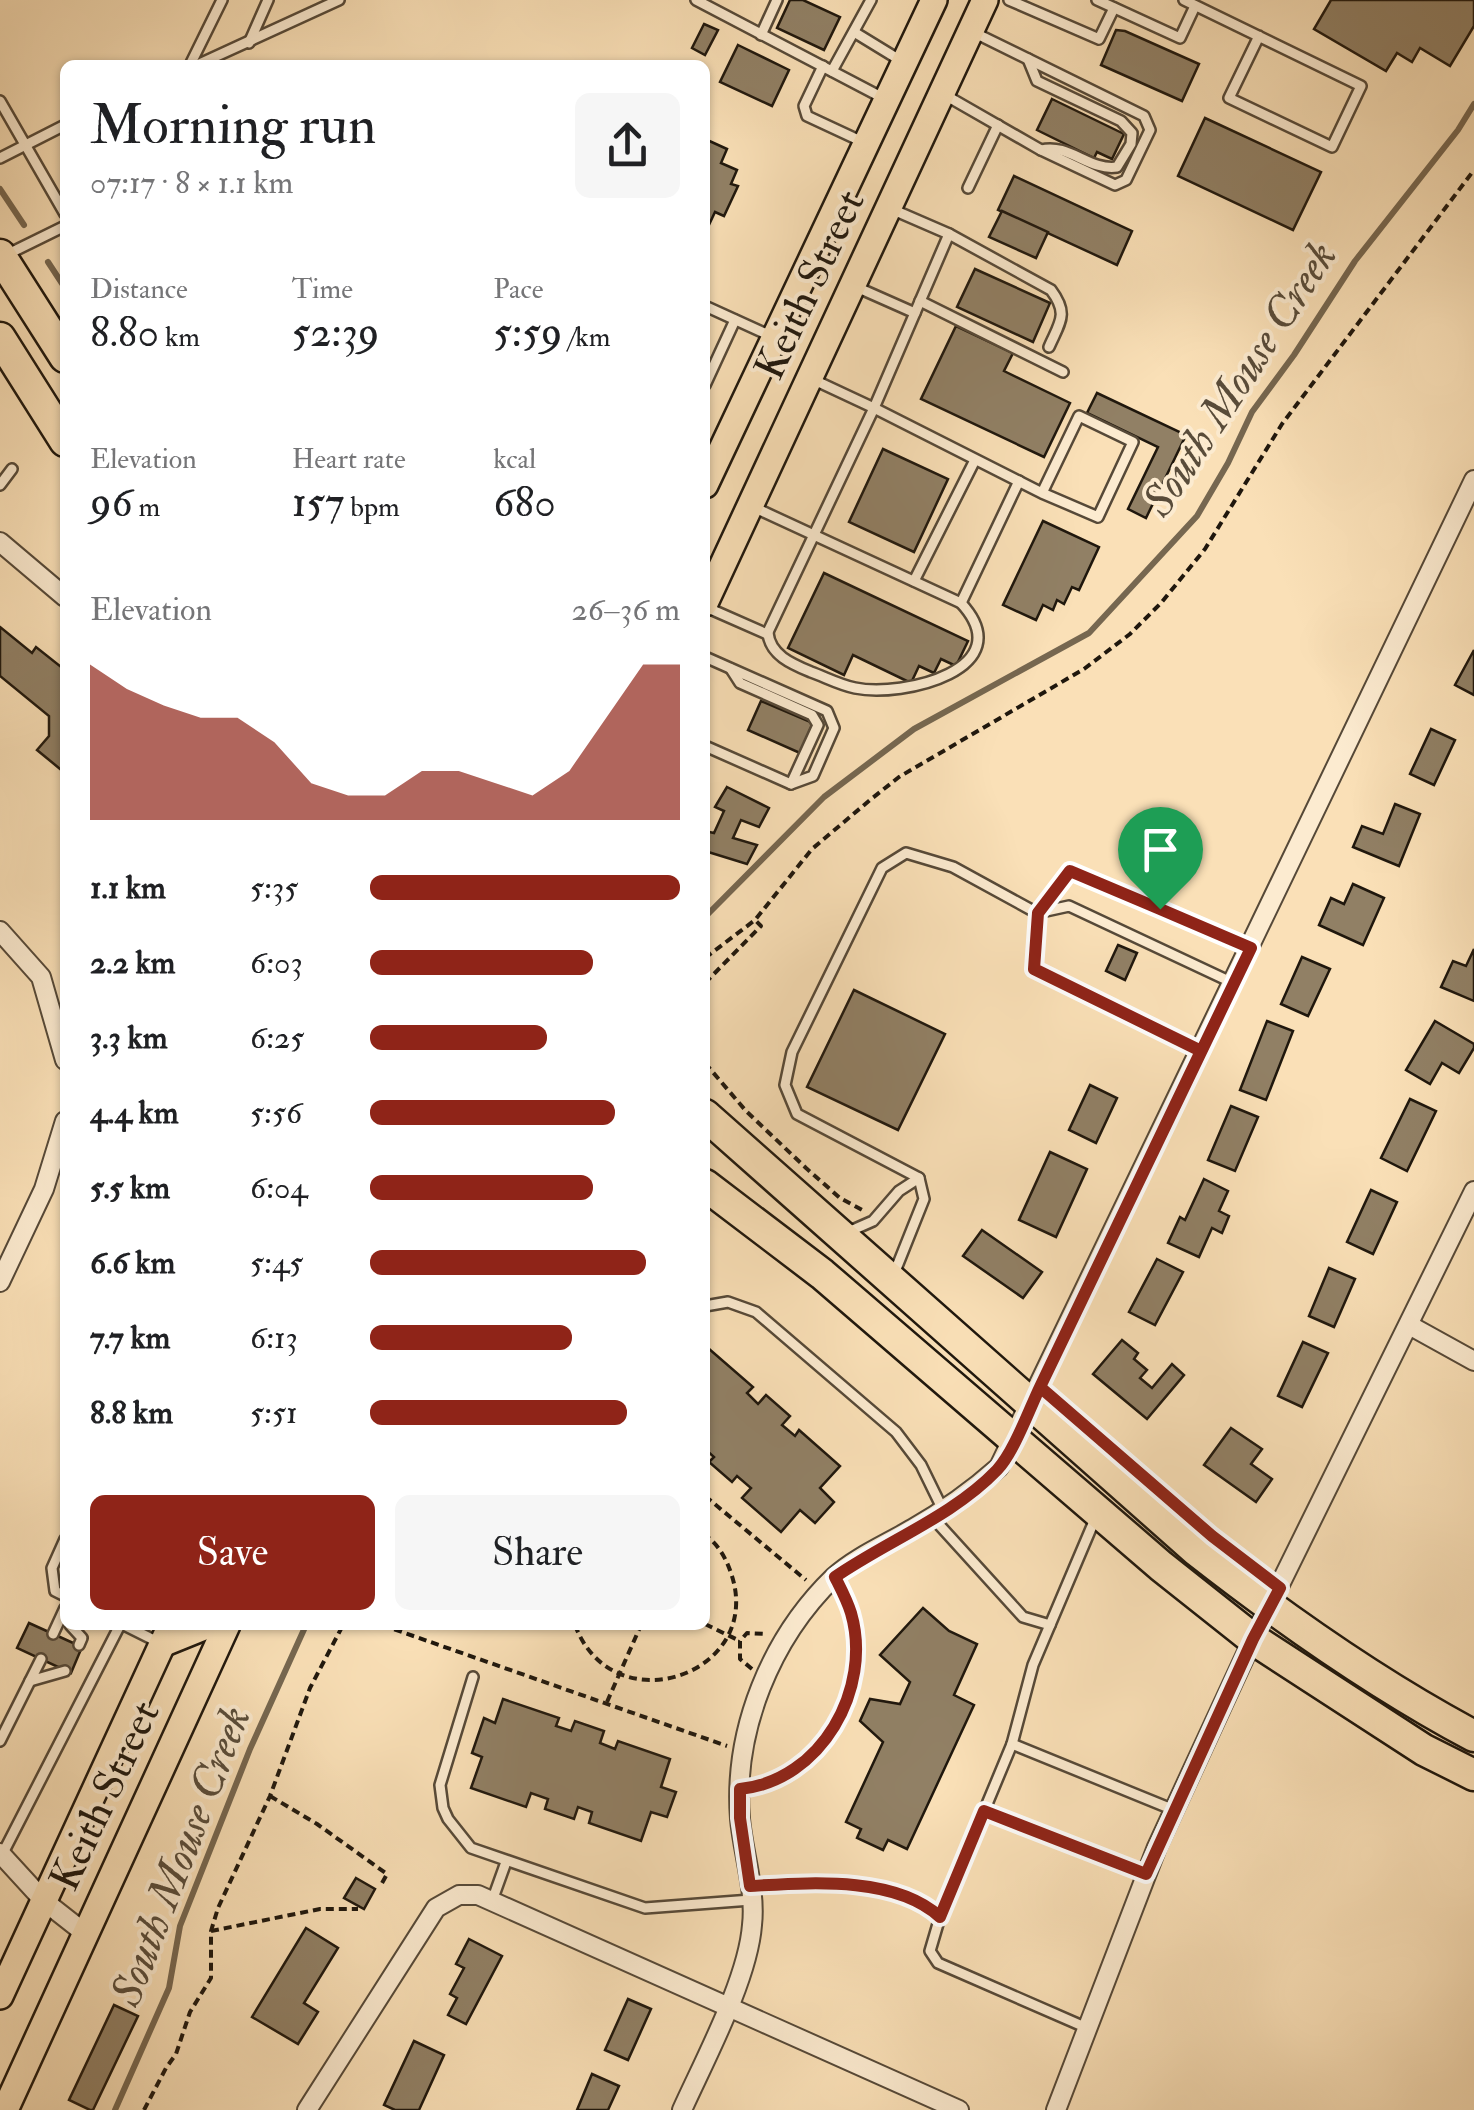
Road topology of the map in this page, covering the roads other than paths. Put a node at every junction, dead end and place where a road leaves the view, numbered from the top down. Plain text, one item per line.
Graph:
1 (222, 0) edge
2 (268, 0) edge
3 (338, 0) edge
4 (696, 0) edge
5 (777, 0) edge
6 (871, 0) edge
7 (968, 0) edge
8 (984, 0) edge
9 (1009, 0) edge
10 (1097, 0) edge
11 (1184, 0) edge
12 (926, 3) edge
13 (1195, 6) junction
14 (1114, 8) junction
15 (970, 31) junction
16 (854, 32) junction
17 (762, 34) junction
18 (1259, 36) junction
19 (249, 43) junction
20 (1028, 59) junction
21 (196, 60) edge
22 (206, 60) edge
23 (905, 63) junction
24 (828, 69) junction
25 (942, 94) junction
26 (0, 101) edge
27 (888, 101) junction
28 (998, 125) junction
29 (60, 127) edge
30 (925, 131) junction
31 (24, 144) junction
32 (868, 144) junction
33 (1041, 150) junction
34 (0, 158) edge
35 (968, 188) dead end
36 (60, 205) edge
37 (890, 208) junction
38 (60, 228) edge
39 (949, 234) junction
40 (1, 256) edge
41 (854, 286) junction
42 (920, 302) junction
43 (710, 308) edge
44 (915, 313) junction
45 (735, 320) junction
46 (0, 338) edge
47 (775, 338) junction
48 (1048, 348) dead end
49 (60, 350) edge
50 (1063, 372) dead end
51 (710, 374) edge
52 (811, 378) junction
53 (874, 408) junction
54 (60, 432) edge
55 (975, 460) junction
56 (12, 470) dead end
57 (710, 474) edge
58 (1474, 480) edge
59 (1018, 482) junction
60 (0, 485) edge
61 (1042, 493) junction
62 (751, 506) junction
63 (1469, 506) edge
64 (815, 534) junction
65 (0, 542) edge
66 (914, 581) junction
67 (60, 593) edge
68 (710, 594) edge
69 (961, 603) junction
70 (710, 607) edge
71 (768, 633) junction
72 (710, 660) edge
73 (731, 669) junction
74 (710, 748) edge
75 (792, 784) junction
76 (1038, 913) junction
77 (0, 931) edge
78 (1251, 948) junction
79 (1234, 984) junction
80 (60, 1042) edge
81 (1201, 1051) junction
82 (710, 1119) edge
83 (60, 1137) edge
84 (919, 1178) junction
85 (710, 1189) edge
86 (1474, 1192) edge
87 (840, 1236) junction
88 (0, 1282) edge
89 (891, 1282) junction
90 (710, 1305) edge
91 (1408, 1325) junction
92 (1474, 1361) edge
93 (1030, 1406) junction
94 (1014, 1439) junction
95 (1098, 1512) junction
96 (938, 1513) junction
97 (60, 1551) edge
98 (835, 1577) junction
99 (60, 1594) edge
100 (1271, 1608) junction
101 (60, 1621) edge
102 (1050, 1625) junction
103 (75, 1630) edge
104 (119, 1630) edge
105 (226, 1630) edge
106 (53, 1634) dead end
107 (167, 1635) edge
108 (1253, 1639) junction
109 (78, 1645) dead end
110 (41, 1659) dead end
111 (66, 1670) dead end
112 (473, 1677) dead end
113 (30, 1680) junction
114 (1474, 1736) edge
115 (0, 1741) edge
116 (1012, 1744) junction
117 (1474, 1775) edge
118 (740, 1789) junction
119 (1174, 1810) junction
120 (984, 1811) junction
121 (1, 1854) edge
122 (506, 1862) junction
123 (1146, 1874) junction
124 (750, 1893) junction
125 (44, 1900) junction
126 (492, 1901) junction
127 (940, 1917) junction
128 (86, 1934) junction
129 (0, 1996) edge
130 (727, 2009) junction
131 (1087, 2028) junction
132 (4, 2104) edge
133 (307, 2110) edge
134 (682, 2110) edge
135 (960, 2110) edge
136 (1056, 2110) edge

1 - 21 lane
2 - 19 lane
3 - 19 lane
4 - 17 lane
5 - 17 lane
6 - 16 lane
7 - 30 main road
8 - 15 main road, Keith Street
9 - 14 lane
10 - 14 lane
11 - 13 lane
12 - 23 main road, Keith Street
13 - 14 lane
13 - 18 lane
15 - 20 lane
15 - 25 main road, Keith Street
16 - 23 lane
16 - 24 lane
17 - 24 lane
18 - 18 lane
19 - 22 lane
20 - 33 lane
20 - 33 lane
23 - 27 main road, Keith Street
24 - 27 lane
24 - 32 lane
25 - 28 lane
25 - 30 main road, Keith Street
26 - 31 lane
27 - 32 main road, Keith Street
28 - 33 lane
28 - 35 lane
29 - 31 lane
30 - 37 main road, Keith Street
31 - 34 lane
31 - 36 lane
32 - 47 main road, Keith Street
37 - 39 lane
37 - 41 main road, Keith Street
38 - 40 lane
39 - 42 lane
39 - 48 lane
40 - 49 highway
41 - 44 lane
41 - 52 main road, Keith Street
42 - 44 lane
42 - 50 lane
43 - 45 lane
44 - 53 lane
45 - 47 lane
45 - 51 lane
46 - 54 highway
47 - 57 main road, Keith Street
52 - 53 lane
52 - 62 main road, Keith Street
53 - 55 lane
53 - 64 lane
55 - 59 lane
55 - 66 lane
56 - 60 lane
58 - 63 street
59 - 61 lane
59 - 69 lane
61 - 61 lane
62 - 64 lane
62 - 68 main road, Keith Street
63 - 78 street
64 - 66 lane
64 - 71 lane
65 - 67 street
66 - 69 lane
69 - 71 lane
70 - 71 lane
72 - 73 lane
73 - 75 lane
73 - 75 lane
74 - 75 lane
76 - 78 lane
76 - 79 lane
76 - 81 lane
76 - 84 lane
77 - 80 street
78 - 79 street
79 - 81 street
81 - 93 street
82 - 87 highway
83 - 88 street
84 - 87 lane
84 - 89 lane
85 - 94 highway
86 - 91 street
87 - 89 highway
89 - 93 highway
90 - 96 lane
91 - 92 street
91 - 100 street
93 - 94 street
93 - 100 highway
94 - 95 highway
94 - 96 street
95 - 102 lane
95 - 108 highway
96 - 98 street
96 - 102 lane
97 - 99 lane
98 - 118 street
98 - 118 lane
100 - 108 street
100 - 114 highway
101 - 106 lane
102 - 116 lane
103 - 109 lane
104 - 121 lane
105 - 128 main road, Keith Street
107 - 125 main road, Keith Street
108 - 117 highway
108 - 119 street
110 - 113 lane
111 - 113 lane
112 - 122 lane
113 - 115 lane
116 - 119 lane
116 - 120 lane
118 - 124 street
119 - 123 street
120 - 123 lane
120 - 127 lane
121 - 125 street
122 - 124 lane
122 - 126 lane
123 - 131 street
124 - 127 lane
124 - 130 street
125 - 128 street
125 - 129 main road, Keith Street
126 - 130 street
126 - 133 street
127 - 131 lane
128 - 132 main road, Keith Street
130 - 134 street
130 - 135 street
131 - 136 street

